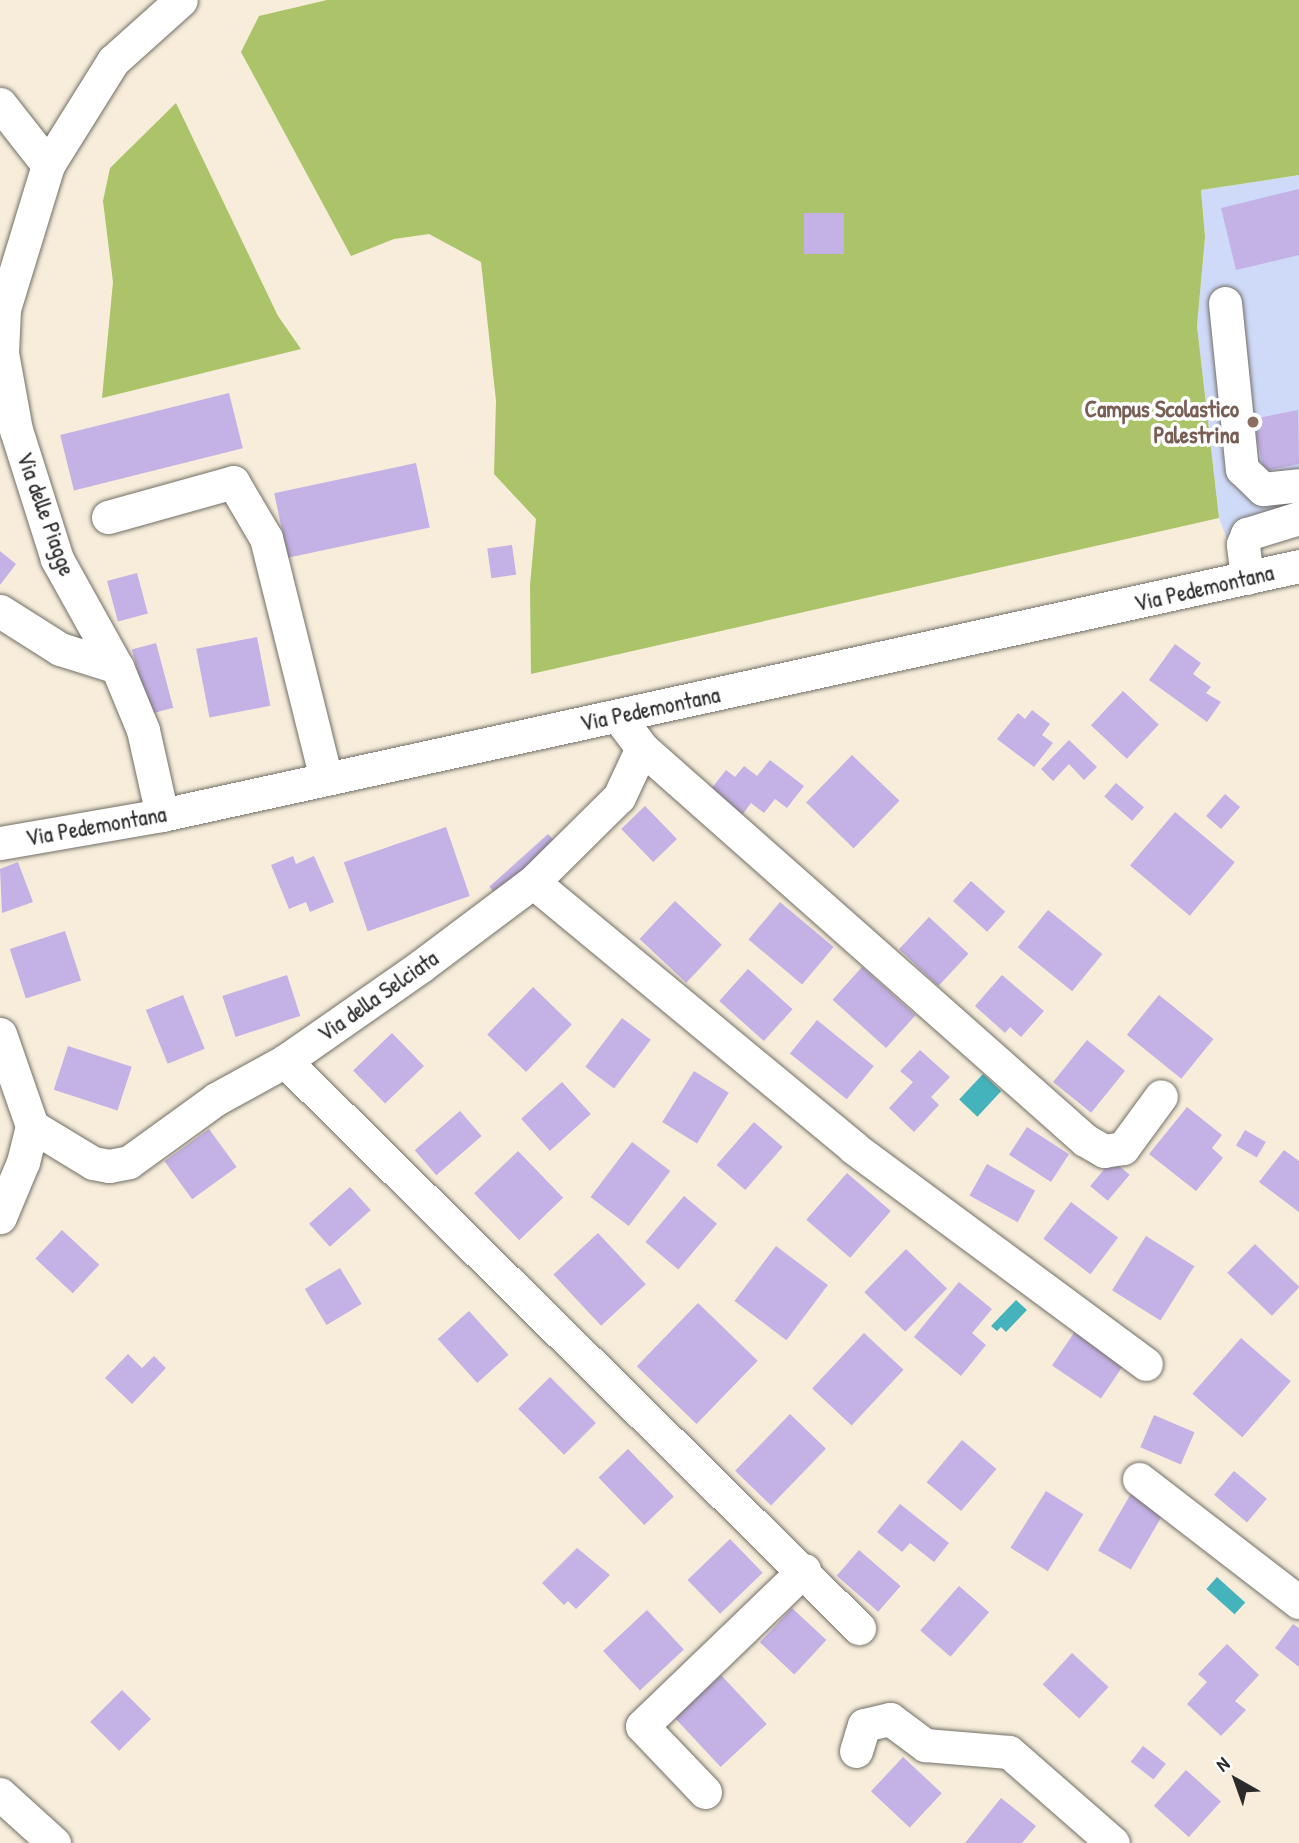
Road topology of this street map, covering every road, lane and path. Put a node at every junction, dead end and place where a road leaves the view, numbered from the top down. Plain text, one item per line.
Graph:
1 (181, 0) edge
2 (0, 104) edge
3 (48, 165) junction
4 (1225, 303) dead end
5 (5, 386) edge
6 (1299, 485) edge
7 (108, 517) dead end
8 (1299, 519) edge
9 (1299, 566) edge
10 (1247, 578) junction
11 (0, 611) edge
12 (117, 667) junction
13 (618, 716) junction
14 (642, 748) junction
15 (326, 779) junction
16 (162, 815) junction
17 (0, 843) edge
18 (533, 882) junction
19 (0, 1034) edge
20 (285, 1061) junction
21 (1161, 1096) dead end
22 (32, 1126) junction
23 (0, 1217) edge
24 (1146, 1364) dead end
25 (1139, 1479) dead end
26 (804, 1570) junction
27 (1299, 1602) edge
28 (859, 1628) dead end
29 (856, 1751) dead end
30 (705, 1792) dead end
31 (0, 1794) edge
32 (54, 1843) edge
33 (1113, 1843) edge

1 - 3 street, Via delle Piagge
2 - 3 street
3 - 5 street, Via delle Piagge
4 - 6 street
5 - 12 street, Via delle Piagge
7 - 15 street
8 - 10 street
9 - 10 street, Via Pedemontana
10 - 13 street, Via Pedemontana
11 - 12 street
12 - 16 street, Via delle Piagge
13 - 14 street
13 - 15 street, Via Pedemontana
14 - 18 street, Via della Selciata
14 - 21 street
15 - 16 street, Via Pedemontana
16 - 17 street, Via Pedemontana
18 - 20 street, Via della Selciata
18 - 24 street
19 - 22 street
20 - 22 street, Via della Selciata
20 - 26 street
22 - 23 street
25 - 27 street
26 - 28 street
26 - 30 street
29 - 33 street
31 - 32 street

